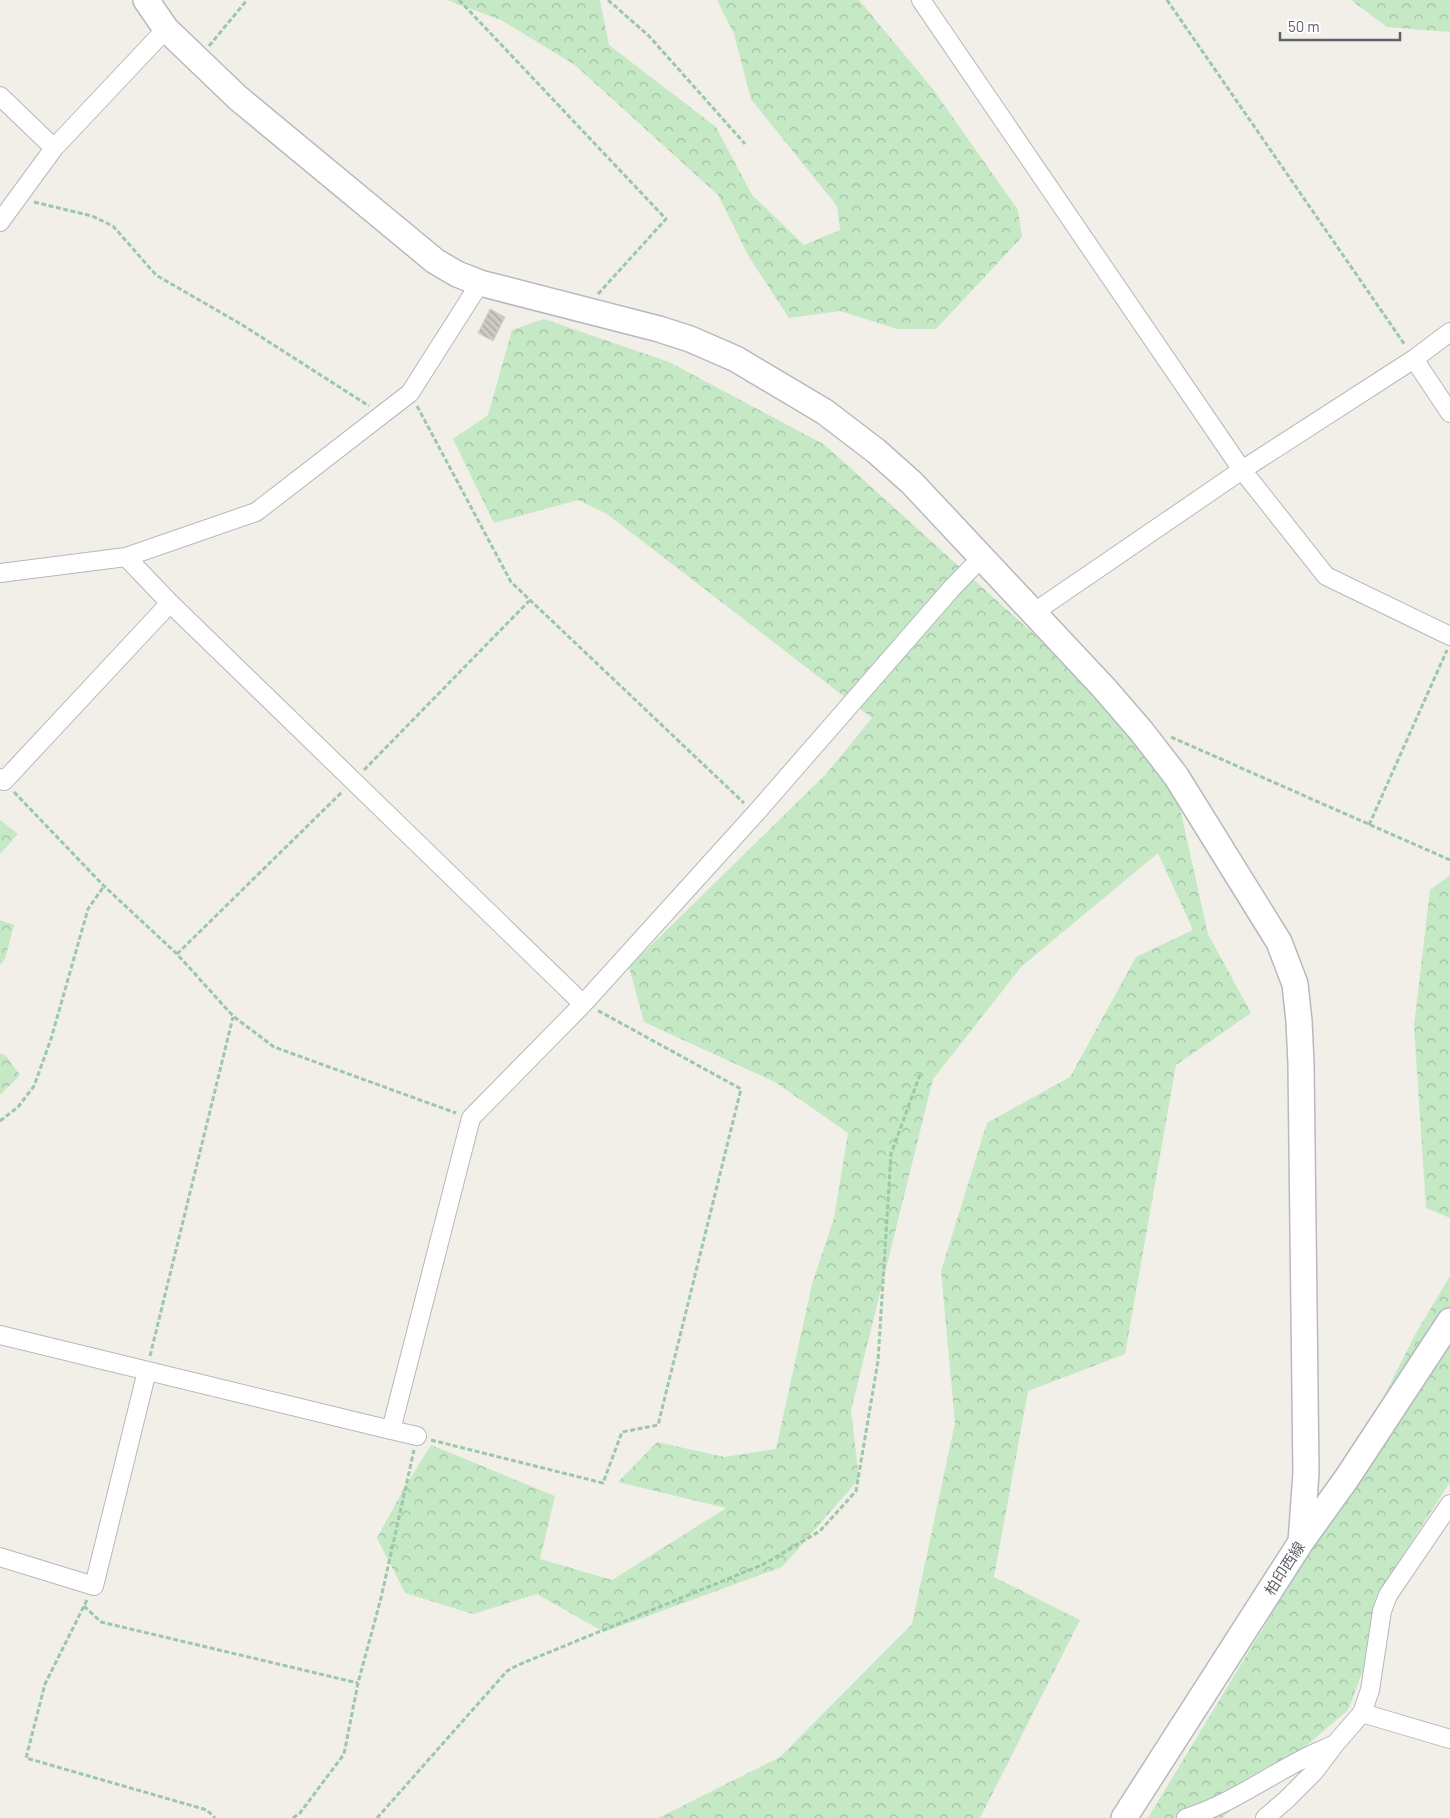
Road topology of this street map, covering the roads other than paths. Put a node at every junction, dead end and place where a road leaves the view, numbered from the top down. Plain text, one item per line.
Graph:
1 (146, 0) edge
2 (921, 0) edge
3 (166, 29) junction
4 (0, 96) edge
5 (54, 148) junction
6 (0, 222) edge
7 (480, 283) junction
8 (1450, 332) edge
9 (1414, 359) junction
10 (1450, 413) edge
11 (1242, 470) junction
12 (126, 557) junction
13 (982, 557) junction
14 (0, 573) edge
15 (170, 603) junction
16 (1033, 613) junction
17 (1450, 636) edge
18 (2, 779) edge
19 (582, 1004) junction
20 (1450, 1322) edge
21 (0, 1335) edge
22 (147, 1371) junction
23 (391, 1430) junction
24 (417, 1436) road end
25 (1450, 1504) edge
26 (1301, 1542) junction
27 (0, 1557) edge
28 (1362, 1713) junction
29 (1450, 1739) edge
30 (1335, 1744) junction
31 (1124, 1818) edge
32 (1186, 1818) edge
33 (1265, 1818) edge

1 - 3 street
2 - 11 street
3 - 5 street
3 - 7 street
4 - 5 street
5 - 6 street
7 - 12 street
7 - 13 street
8 - 9 street
9 - 10 street
9 - 11 street
11 - 16 street
11 - 17 street
12 - 14 street
12 - 15 street
13 - 16 street
13 - 19 street
15 - 18 street
15 - 19 street
16 - 26 street
19 - 23 street
20 - 26 street, 柏印西線
21 - 22 street
22 - 23 street
22 - 27 street
23 - 24 street
25 - 28 street
26 - 31 street, 柏印西線
28 - 29 street
28 - 30 street
30 - 32 street
30 - 33 street

